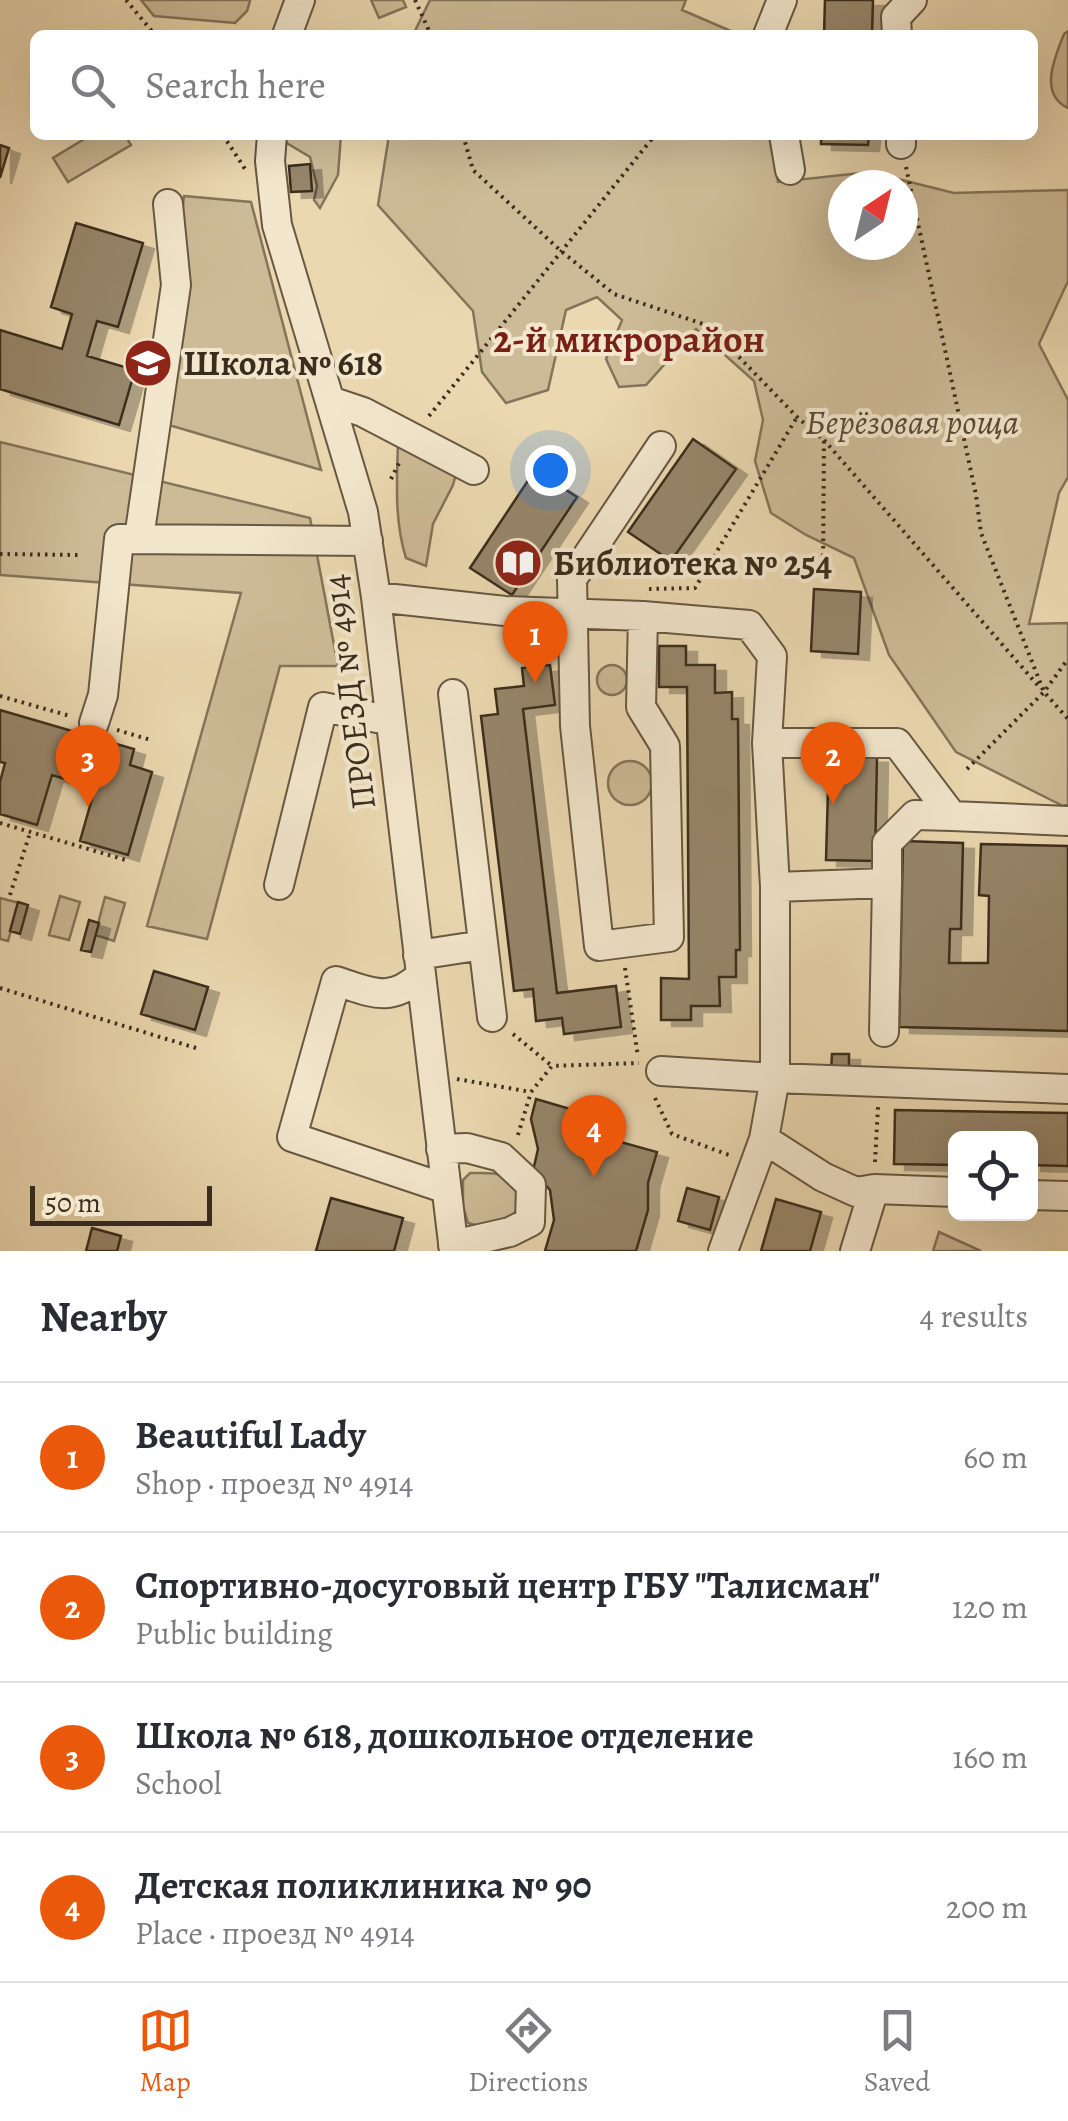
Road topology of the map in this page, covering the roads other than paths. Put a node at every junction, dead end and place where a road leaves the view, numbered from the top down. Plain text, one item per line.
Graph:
1 (300, 0) edge
2 (782, 0) edge
3 (912, 0) edge
4 (289, 30) edge
5 (770, 30) edge
6 (897, 30) edge
7 (272, 140) edge
8 (785, 140) edge
9 (790, 170) dead end
10 (168, 204) dead end
11 (330, 401) junction
12 (661, 446) dead end
13 (474, 470) dead end
14 (139, 538) junction
15 (368, 542) junction
16 (376, 597) junction
17 (574, 613) junction
18 (643, 616) junction
19 (454, 694) dead end
20 (389, 710) junction
21 (94, 724) dead end
22 (767, 743) junction
23 (952, 816) junction
24 (1068, 821) edge
25 (886, 883) junction
26 (279, 885) dead end
27 (775, 887) junction
28 (482, 945) junction
29 (419, 966) junction
30 (492, 1017) dead end
31 (884, 1032) dead end
32 (661, 1070) road end
33 (775, 1078) junction
34 (1068, 1089) edge
35 (764, 1139) junction
36 (441, 1149) junction
37 (446, 1187) junction
38 (874, 1189) junction
39 (948, 1192) edge
40 (1038, 1195) edge
41 (1068, 1196) edge
42 (454, 1248) edge
43 (723, 1251) edge
44 (855, 1251) edge

1 - 4 street
2 - 5 street
3 - 6 street
7 - 11 street, ПРОЕЗД № 4914
8 - 9 street
10 - 14 street
11 - 13 street
11 - 15 street, ПРОЕЗД № 4914
12 - 17 street
14 - 15 street
14 - 21 street
15 - 16 street, ПРОЕЗД № 4914
16 - 17 street
16 - 20 street, ПРОЕЗД № 4914
17 - 18 street
17 - 18 street
18 - 22 street
19 - 28 street
20 - 26 street
20 - 29 street, ПРОЕЗД № 4914
22 - 23 street
22 - 27 street
23 - 24 street
23 - 25 street
25 - 27 street
25 - 31 street
27 - 33 street
28 - 29 street
28 - 30 street
29 - 36 street, ПРОЕЗД № 4914
29 - 37 street
32 - 33 street
33 - 34 street
33 - 35 street
35 - 38 street
35 - 43 street
36 - 37 street, ПРОЕЗД № 4914
36 - 42 street
37 - 42 street, ПРОЕЗД № 4914
38 - 39 street
38 - 44 street
40 - 41 street

